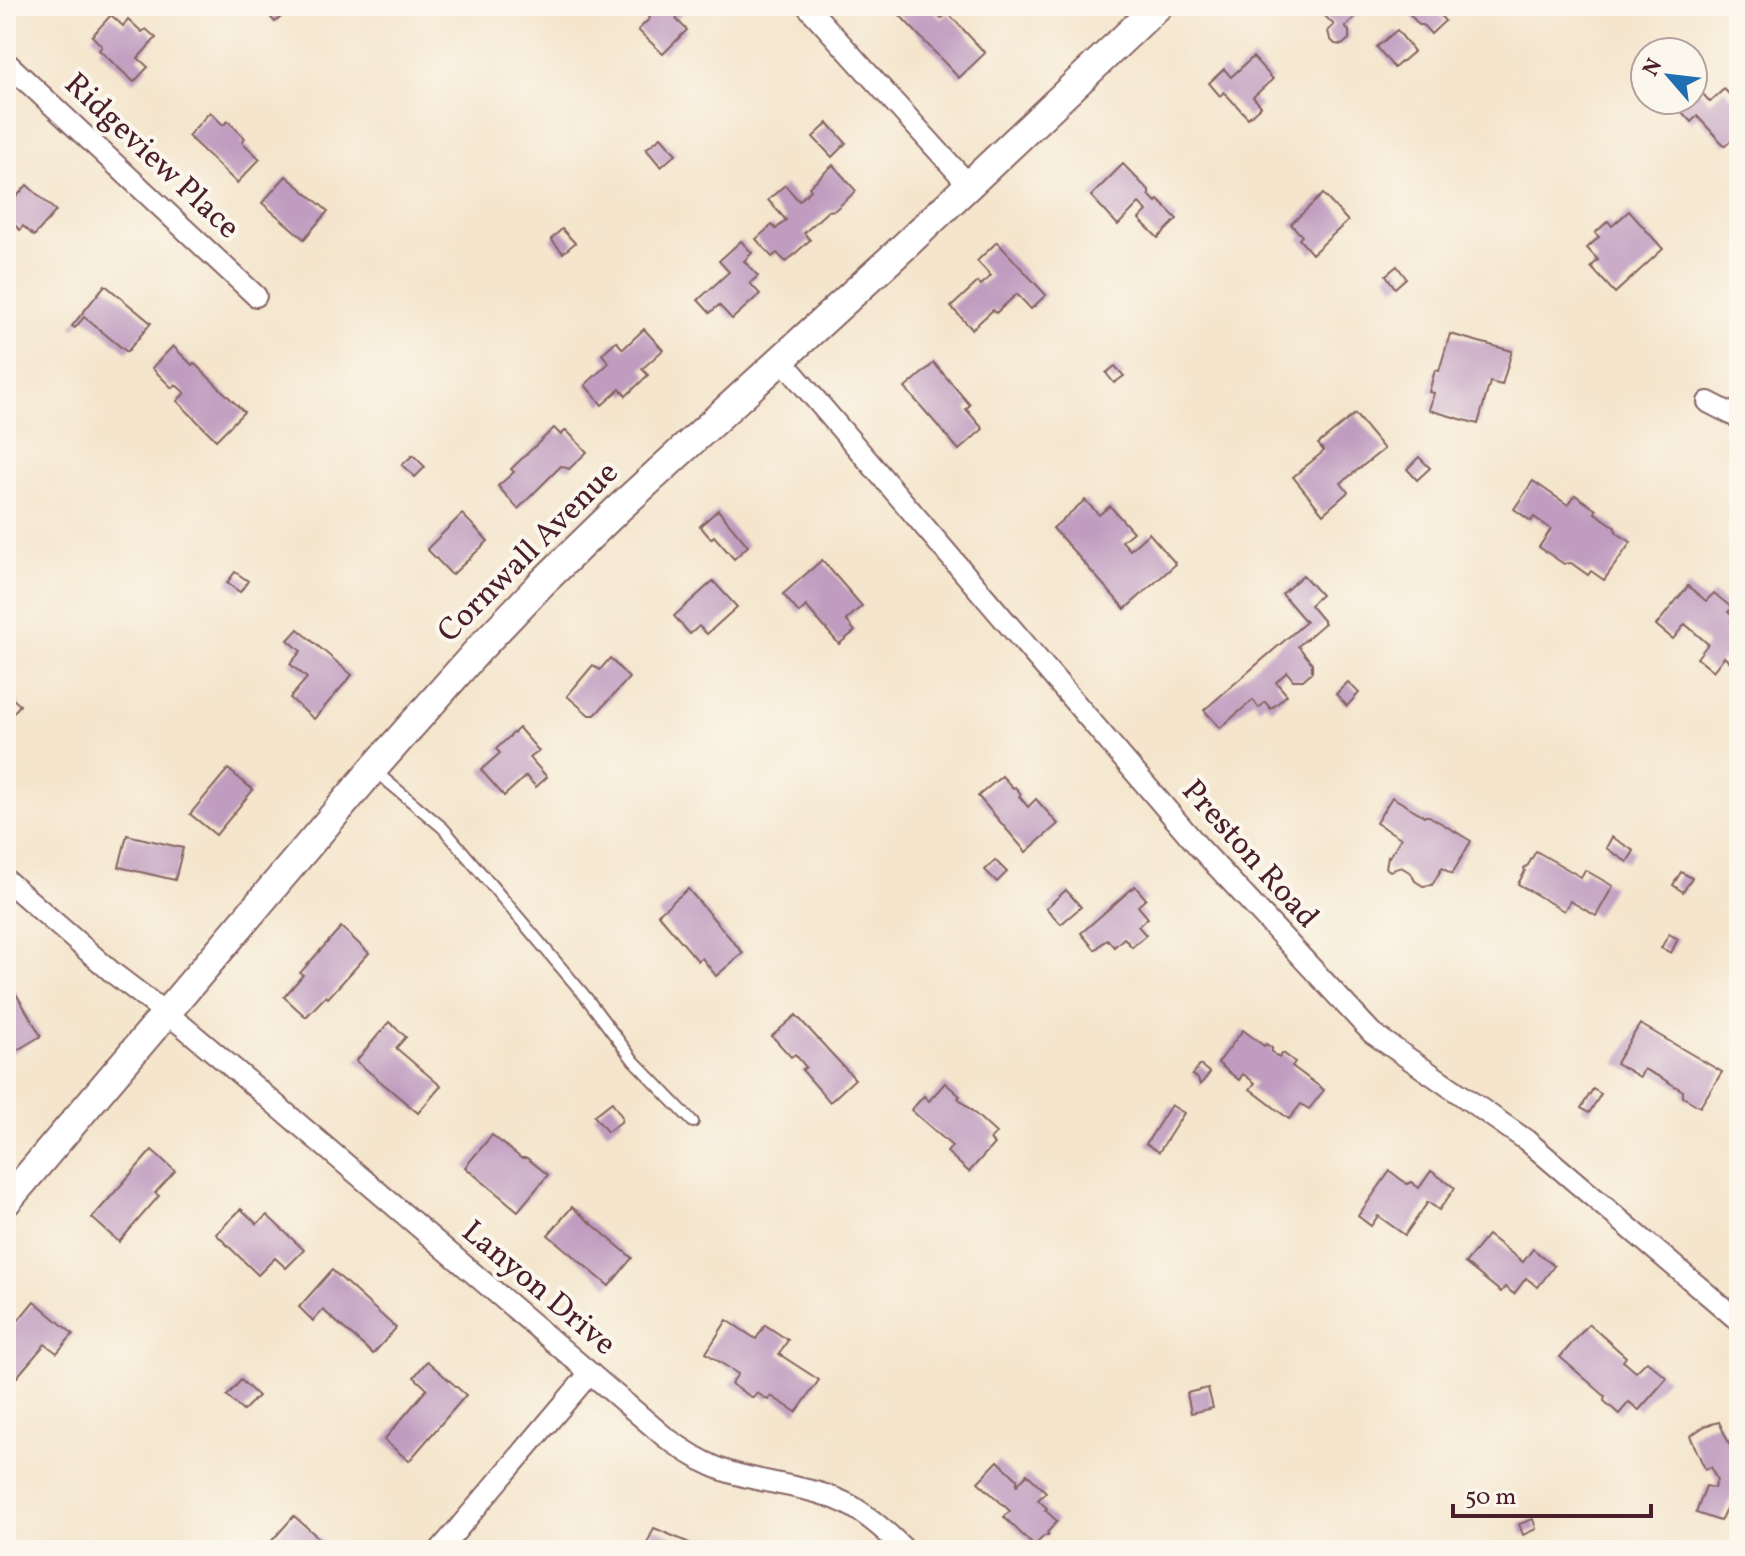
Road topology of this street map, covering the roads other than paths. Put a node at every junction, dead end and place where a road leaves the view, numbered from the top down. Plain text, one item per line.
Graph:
1 (807, 6) edge
2 (1158, 6) edge
3 (6, 62) edge
4 (969, 185) junction
5 (256, 296) dead end
6 (781, 359) junction
7 (1708, 402) dead end
8 (1739, 418) edge
9 (373, 769) junction
10 (6, 880) edge
11 (166, 1014) junction
12 (693, 1122) dead end
13 (6, 1202) edge
14 (1739, 1321) edge
15 (590, 1373) junction
16 (440, 1550) edge
17 (905, 1550) edge

1 - 4 street
2 - 4 street, Cornwall Avenue
3 - 5 street, Ridgeview Place
4 - 6 street, Cornwall Avenue
6 - 9 street, Cornwall Avenue
6 - 14 street, Preston Road
7 - 8 street
9 - 11 street, Cornwall Avenue
9 - 12 lane
10 - 11 street, Lanyon Drive
11 - 13 street, Cornwall Avenue
11 - 15 street, Lanyon Drive
15 - 16 street
15 - 17 street, Lanyon Drive

